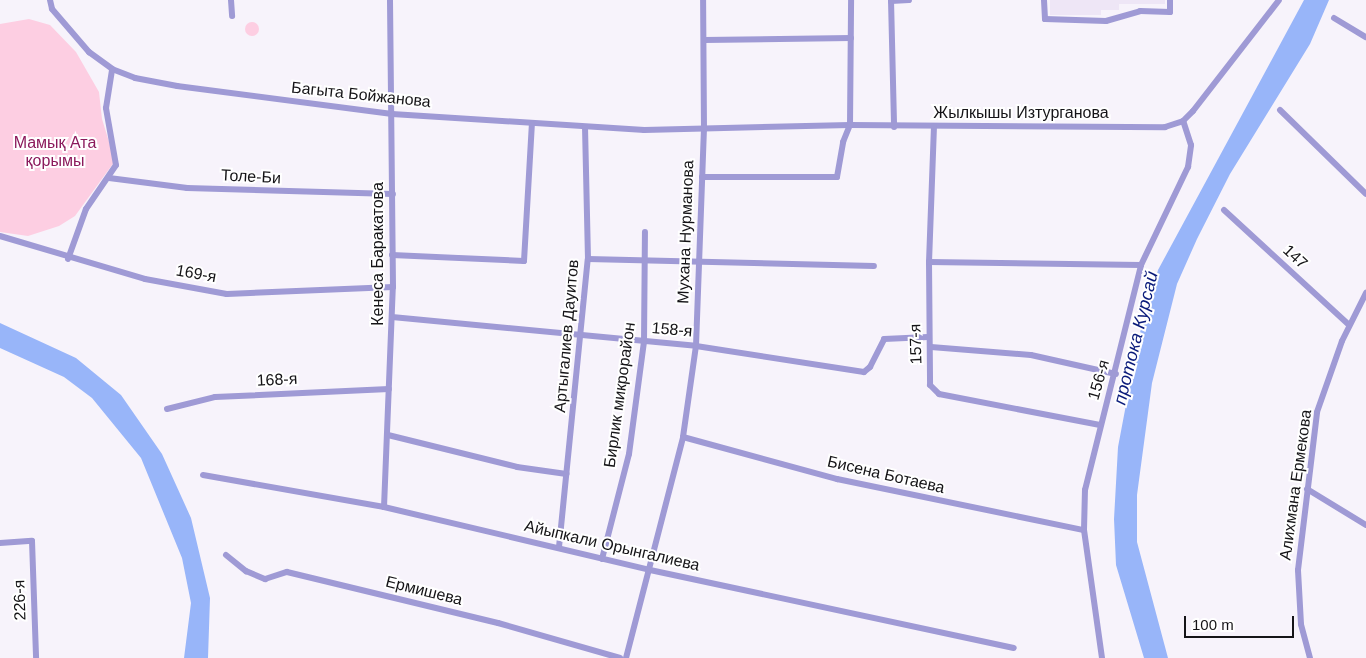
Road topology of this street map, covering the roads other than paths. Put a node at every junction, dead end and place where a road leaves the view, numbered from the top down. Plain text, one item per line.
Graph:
1 (50, 0) edge
2 (231, 0) edge
3 (390, 0) edge
4 (703, 0) edge
5 (851, 0) edge
6 (891, 0) edge
7 (909, 0) edge
8 (1044, 0) edge
9 (1170, 0) edge
10 (1278, 0) edge
11 (232, 16) dead end
12 (1334, 18) dead end
13 (1366, 37) edge
14 (851, 38) junction
15 (704, 40) junction
16 (112, 68) junction
17 (1280, 110) dead end
18 (392, 114) junction
19 (1183, 121) junction
20 (532, 124) junction
21 (850, 125) junction
22 (934, 126) junction
23 (894, 127) junction
24 (585, 128) junction
25 (704, 129) junction
26 (702, 177) junction
27 (109, 178) junction
28 (393, 194) junction
29 (1366, 194) edge
30 (1224, 210) dead end
31 (644, 232) dead end
32 (0, 236) edge
33 (392, 255) junction
34 (68, 259) junction
35 (588, 259) junction
36 (646, 260) junction
37 (700, 261) junction
38 (929, 262) junction
39 (1141, 265) junction
40 (874, 266) dead end
41 (393, 287) junction
42 (1366, 293) edge
43 (392, 317) junction
44 (1349, 325) junction
45 (582, 335) junction
46 (928, 337) junction
47 (644, 342) junction
48 (696, 346) junction
49 (931, 347) junction
50 (1116, 374) junction
51 (389, 389) junction
52 (167, 409) dead end
53 (1100, 425) junction
54 (388, 435) junction
55 (683, 437) junction
56 (567, 474) junction
57 (203, 475) dead end
58 (1307, 489) junction
59 (384, 507) junction
60 (1366, 525) edge
61 (1084, 530) junction
62 (0, 543) edge
63 (559, 547) junction
64 (226, 555) dead end
65 (602, 559) junction
66 (650, 570) junction
67 (1014, 648) dead end
68 (36, 658) edge
69 (620, 658) edge
70 (626, 658) edge
71 (1102, 658) edge
72 (1310, 658) edge

1 - 16 street, Багыта Бойжанова
2 - 11 street
3 - 18 street, Кенеса Баракатова
4 - 15 street, Мухана Нурманова
5 - 14 street
6 - 7 street
6 - 23 street
8 - 9 street
10 - 19 street
12 - 13 street
14 - 15 street
14 - 21 street
15 - 25 street, Мухана Нурманова
16 - 18 street, Багыта Бойжанова
16 - 27 street
17 - 29 street
18 - 20 street, Багыта Бойжанова
18 - 28 street, Кенеса Баракатова
19 - 22 street, Жылкышы Изтурганова
19 - 39 street, 156-я
20 - 24 street, Багыта Бойжанова
20 - 33 street
21 - 23 street, Жылкышы Изтурганова
21 - 25 street, Жылкышы Изтурганова
21 - 26 street
22 - 23 street, Жылкышы Изтурганова
22 - 38 street, 157-я
24 - 25 street, Багыта Бойжанова
24 - 35 street, Артыгалиев Дауитов
25 - 26 street, Мухана Нурманова
26 - 37 street, Мухана Нурманова
27 - 28 street, Толе-Би
27 - 34 street
28 - 33 street, Кенеса Баракатова
30 - 44 street, 147
31 - 36 street, Бирлик микрорайон
32 - 34 street, 169-я
33 - 41 street, Кенеса Баракатова
34 - 41 street, 169-я
35 - 36 street
35 - 45 street, Артыгалиев Дауитов
36 - 37 street
36 - 47 street, Бирлик микрорайон
37 - 40 street
37 - 48 street, Мухана Нурманова
38 - 39 street
38 - 46 street, 157-я
39 - 50 street, 156-я
41 - 43 street, Кенеса Баракатова
42 - 44 street, Алихмана Ермекова
43 - 45 street, 158-я
43 - 51 street, Кенеса Баракатова
44 - 58 street, Алихмана Ермекова
45 - 47 street, 158-я
45 - 56 street, Артыгалиев Дауитов
46 - 48 street, 158-я
46 - 49 street, 157-я
47 - 48 street, 158-я
47 - 65 street, Бирлик микрорайон
48 - 55 street, Мухана Нурманова
49 - 50 street
49 - 53 street, 157-я
50 - 53 street, 156-я
51 - 52 street, 168-я
51 - 54 street, Кенеса Баракатова
53 - 61 street, 156-я
54 - 56 street
54 - 59 street, Кенеса Баракатова
55 - 61 street, Бисена Ботаева
55 - 66 street, Мухана Нурманова
56 - 63 street, Артыгалиев Дауитов
57 - 59 street, Айыпкали Орынгалиева
58 - 60 street
58 - 72 street, Алихмана Ермекова
59 - 63 street, Айыпкали Орынгалиева
61 - 71 street, 156-я
62 - 68 street, 226-я
63 - 65 street, Айыпкали Орынгалиева
64 - 69 street, Ермишева
65 - 66 street, Айыпкали Орынгалиева
66 - 67 street, Айыпкали Орынгалиева
66 - 70 street, Мухана Нурманова

